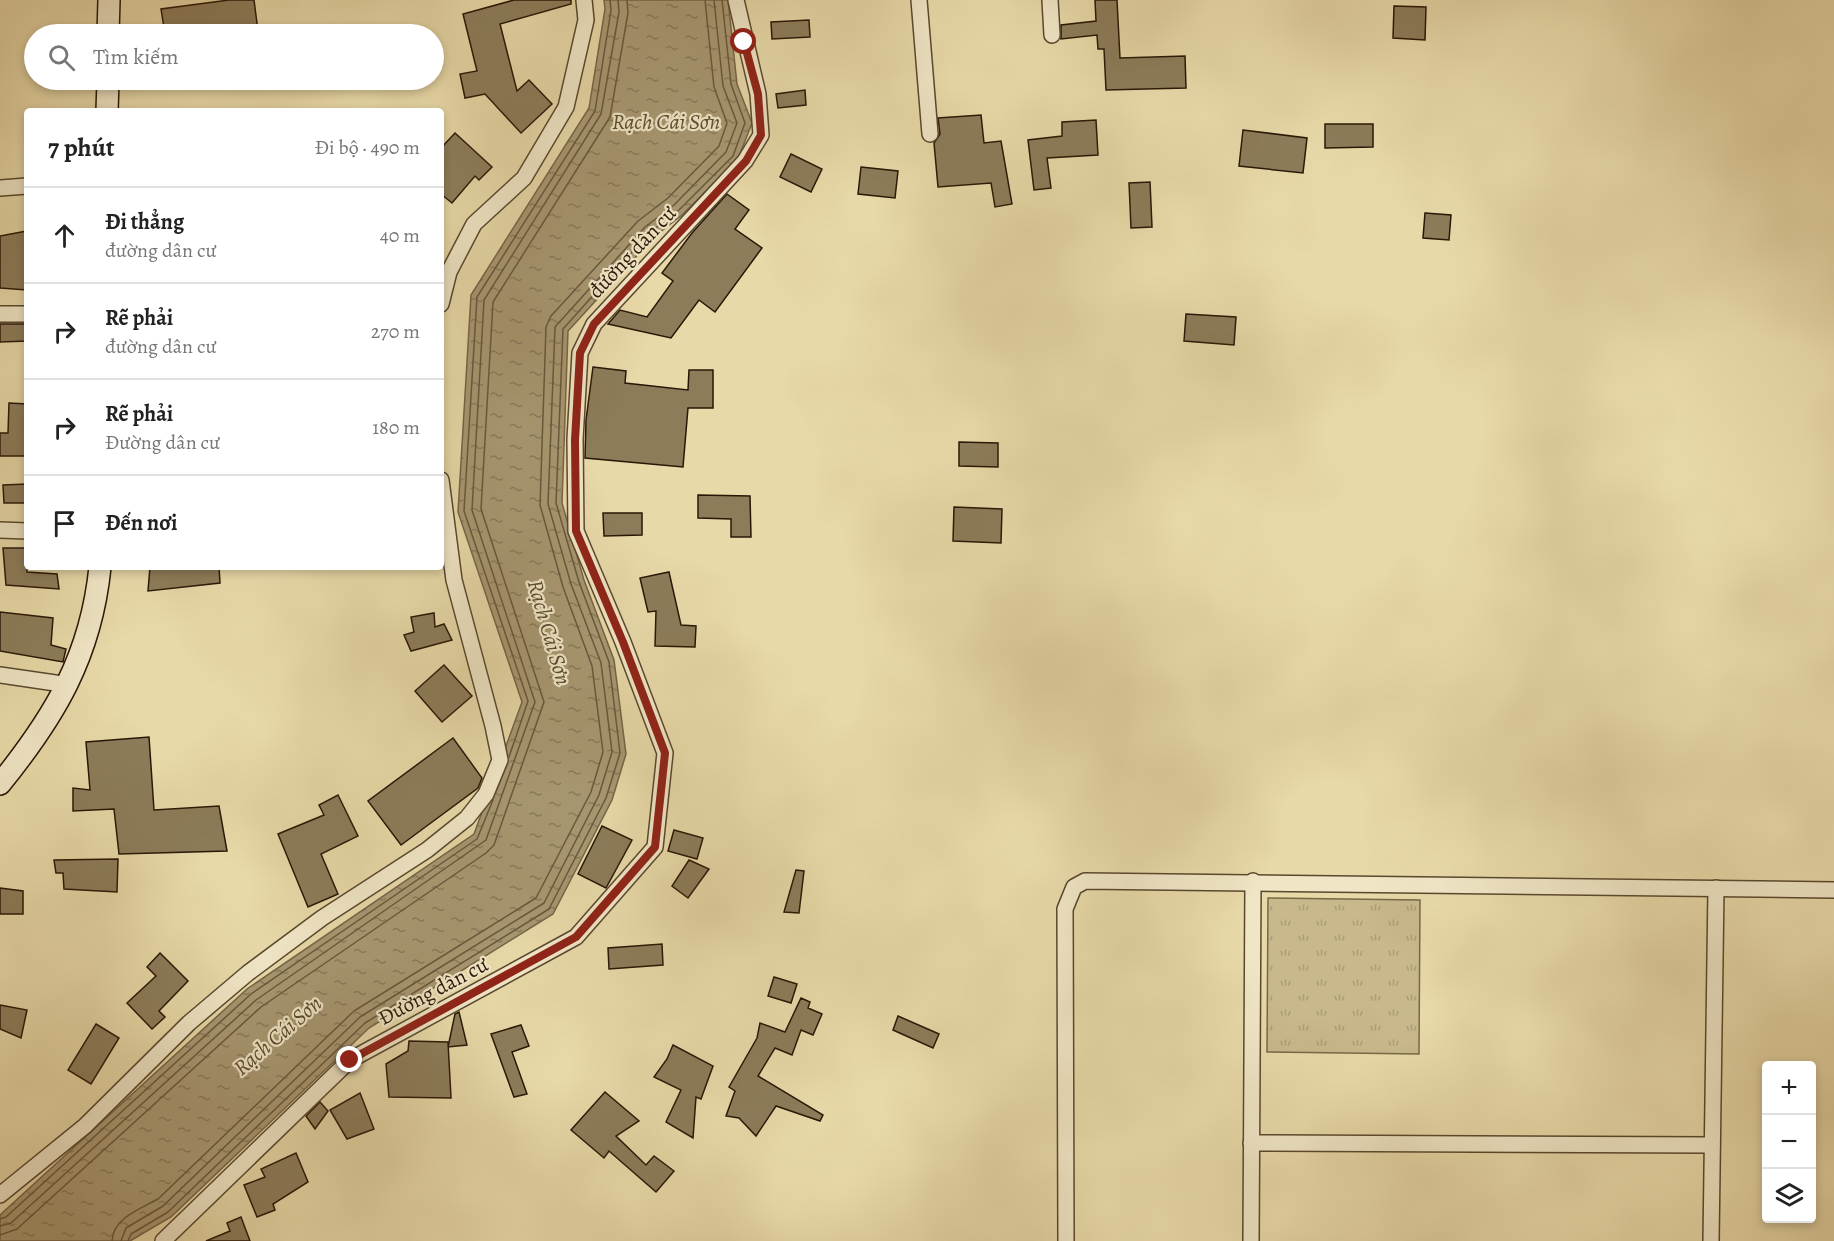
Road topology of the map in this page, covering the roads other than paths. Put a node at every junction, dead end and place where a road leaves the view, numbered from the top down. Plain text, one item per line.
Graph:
1 (109, 0) edge
2 (584, 0) edge
3 (736, 0) edge
4 (920, 0) edge
5 (1050, 0) edge
6 (108, 24) edge
7 (1052, 35) dead end
8 (108, 90) edge
9 (107, 108) edge
10 (930, 134) dead end
11 (24, 186) edge
12 (0, 188) edge
13 (444, 290) edge
14 (0, 314) edge
15 (24, 314) edge
16 (444, 503) edge
17 (0, 530) edge
18 (24, 531) edge
19 (100, 570) edge
20 (0, 675) edge
21 (69, 685) junction
22 (665, 753) joint
23 (0, 784) edge
24 (1253, 881) junction
25 (1716, 888) junction
26 (1834, 890) edge
27 (1251, 1143) junction
28 (1712, 1144) junction
29 (0, 1195) edge
30 (163, 1241) edge
31 (1066, 1241) edge
32 (1251, 1241) edge
33 (1711, 1241) edge

1 - 6 street
2 - 13 street
3 - 22 street, đường dân cư
4 - 10 street
5 - 7 street
8 - 9 street
11 - 12 street
14 - 15 street
16 - 29 street
17 - 18 street
19 - 21 street
20 - 21 street
21 - 23 street
22 - 30 street, Đường dân cư
24 - 25 street
24 - 27 street
24 - 31 street
25 - 26 street
25 - 28 street
27 - 28 street
27 - 32 street
28 - 33 street

